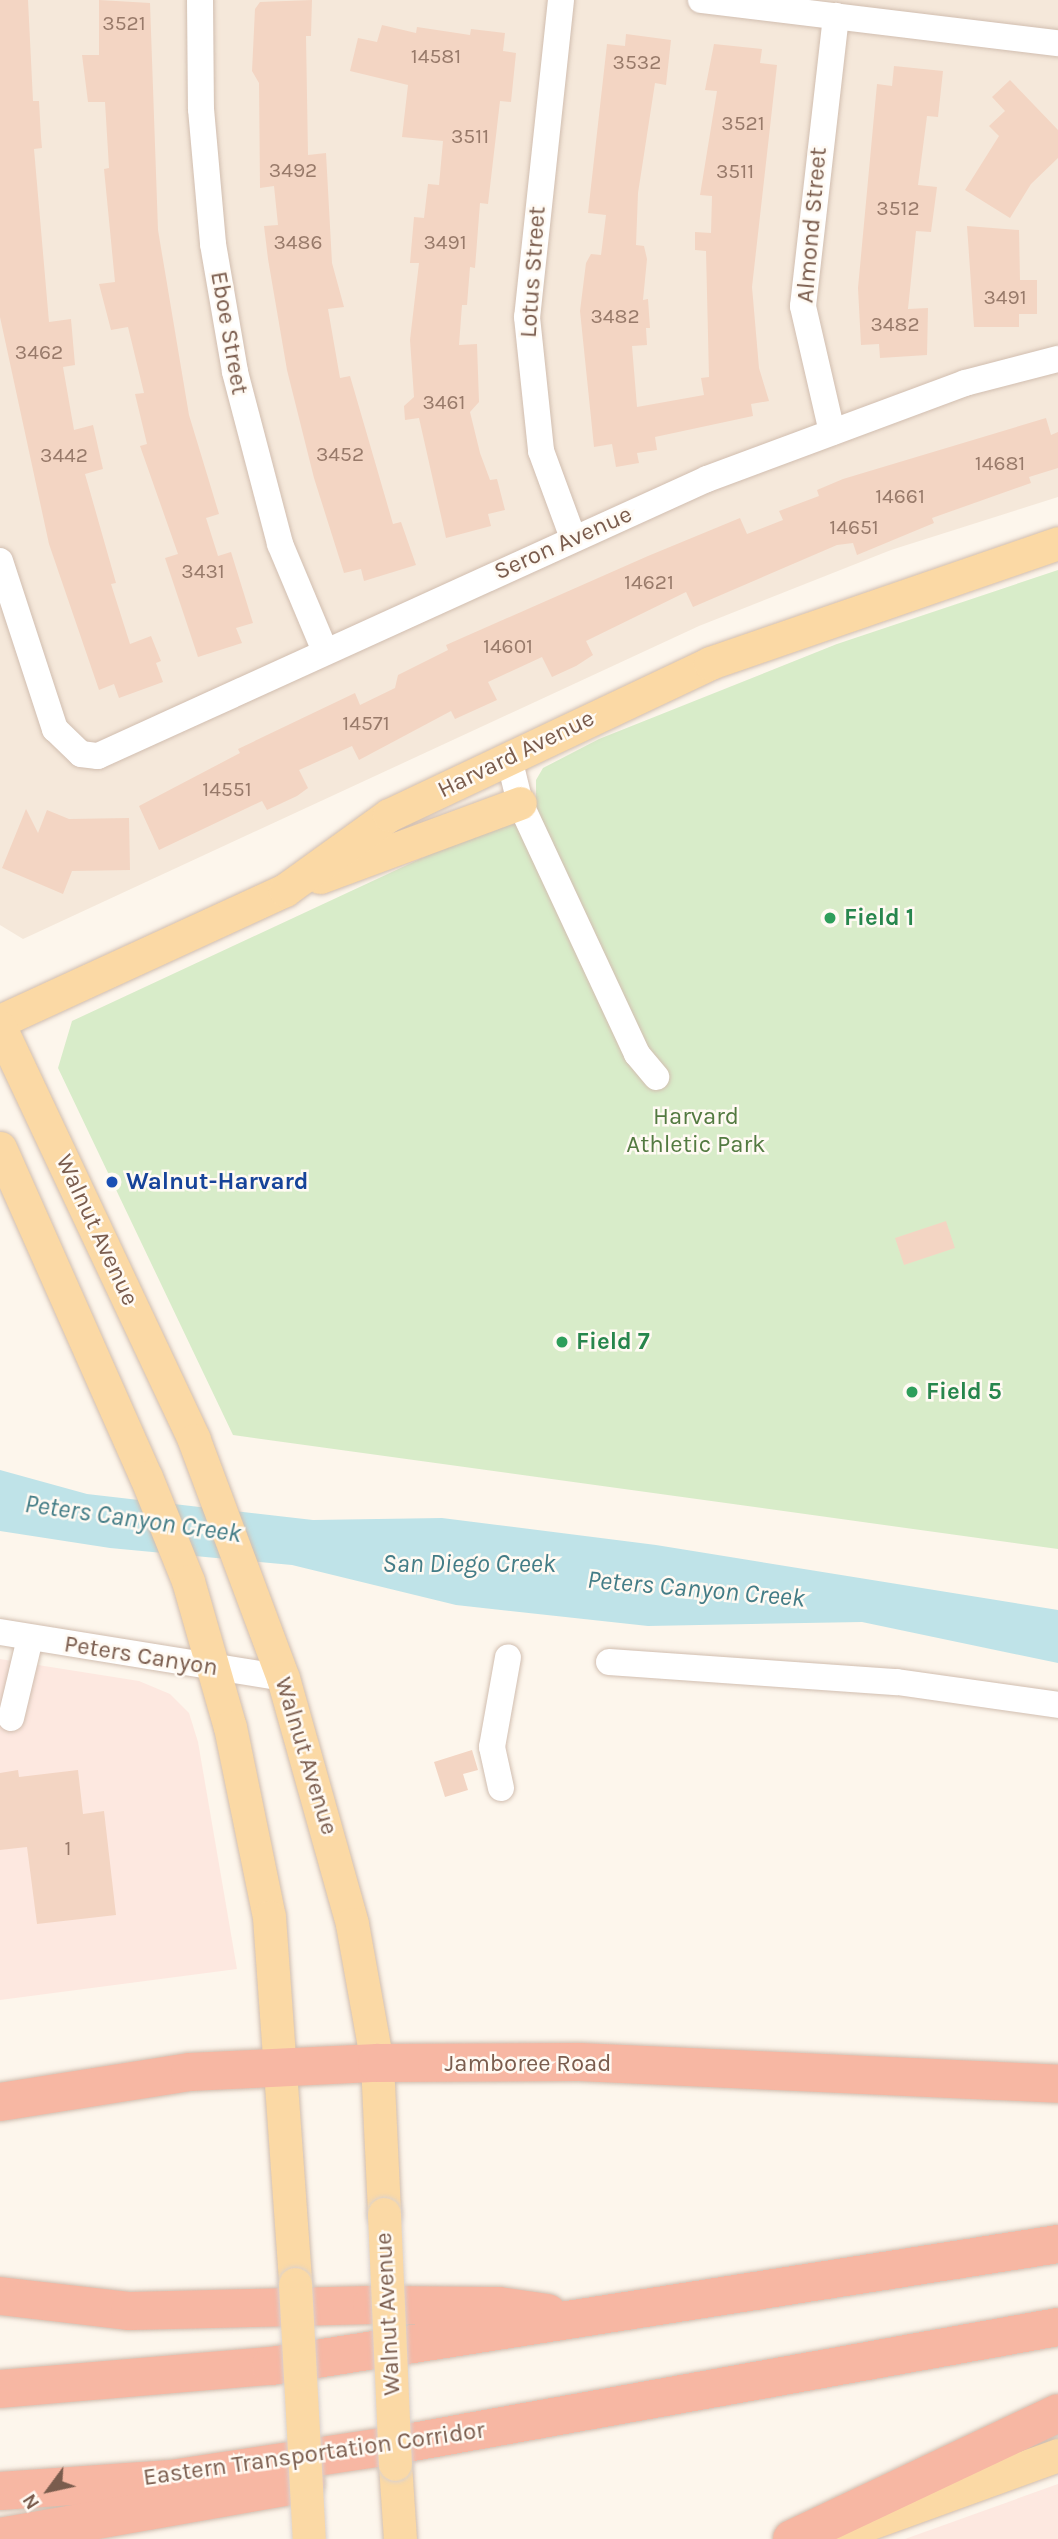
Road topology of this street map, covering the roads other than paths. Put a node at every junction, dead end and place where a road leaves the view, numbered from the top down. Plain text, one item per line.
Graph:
1 (200, 0) edge
2 (561, 0) edge
3 (702, 0) edge
4 (836, 16) junction
5 (1058, 43) edge
6 (1058, 359) edge
7 (832, 432) junction
8 (573, 538) junction
9 (1058, 543) edge
10 (0, 561) edge
11 (325, 651) junction
12 (509, 758) junction
13 (520, 803) junction
14 (285, 890) junction
15 (0, 1021) edge
16 (0, 1027) edge
17 (656, 1077) dead end
18 (0, 1148) edge
19 (0, 1633) edge
20 (30, 1638) junction
21 (508, 1657) dead end
22 (609, 1662) dead end
23 (212, 1667) junction
24 (283, 1678) junction
25 (1058, 1705) edge
26 (11, 1718) dead end
27 (501, 1788) dead end
28 (377, 2063) junction
29 (283, 2067) junction
30 (1057, 2084) edge
31 (0, 2102) edge
32 (1058, 2244) edge
33 (0, 2296) edge
34 (594, 2319) junction
35 (1058, 2327) edge
36 (0, 2389) edge
37 (627, 2404) junction
38 (1058, 2413) edge
39 (1058, 2455) edge
40 (0, 2491) edge
41 (0, 2537) edge
42 (309, 2539) edge
43 (400, 2539) edge
44 (792, 2539) edge
45 (826, 2539) edge

1 - 11 street, Eboe Street
2 - 8 street, Lotus Street
3 - 4 street
4 - 5 street
4 - 7 street, Almond Street
6 - 7 street, Seron Avenue
7 - 8 street, Seron Avenue
8 - 11 street, Seron Avenue
9 - 12 main road, Harvard Avenue
10 - 11 street, Seron Avenue
12 - 13 street
12 - 14 main road, Harvard Avenue
13 - 14 main road
13 - 17 street
14 - 15 main road, Harvard Avenue
16 - 24 main road, Walnut Avenue
18 - 23 main road
19 - 20 street, Peters Canyon
20 - 23 street, Peters Canyon
20 - 26 street
21 - 27 street
22 - 25 street
23 - 24 street, Peters Canyon
23 - 29 main road
24 - 28 main road, Walnut Avenue
28 - 29 highway, Jamboree Road
28 - 30 highway, Jamboree Road
28 - 43 main road, Walnut Avenue, bridge
29 - 31 highway, Jamboree Road
29 - 42 main road, bridge
32 - 34 highway
33 - 34 highway
34 - 36 highway
35 - 37 highway
37 - 40 highway, Eastern Transportation Corridor
37 - 41 highway
38 - 44 highway
39 - 45 main road

